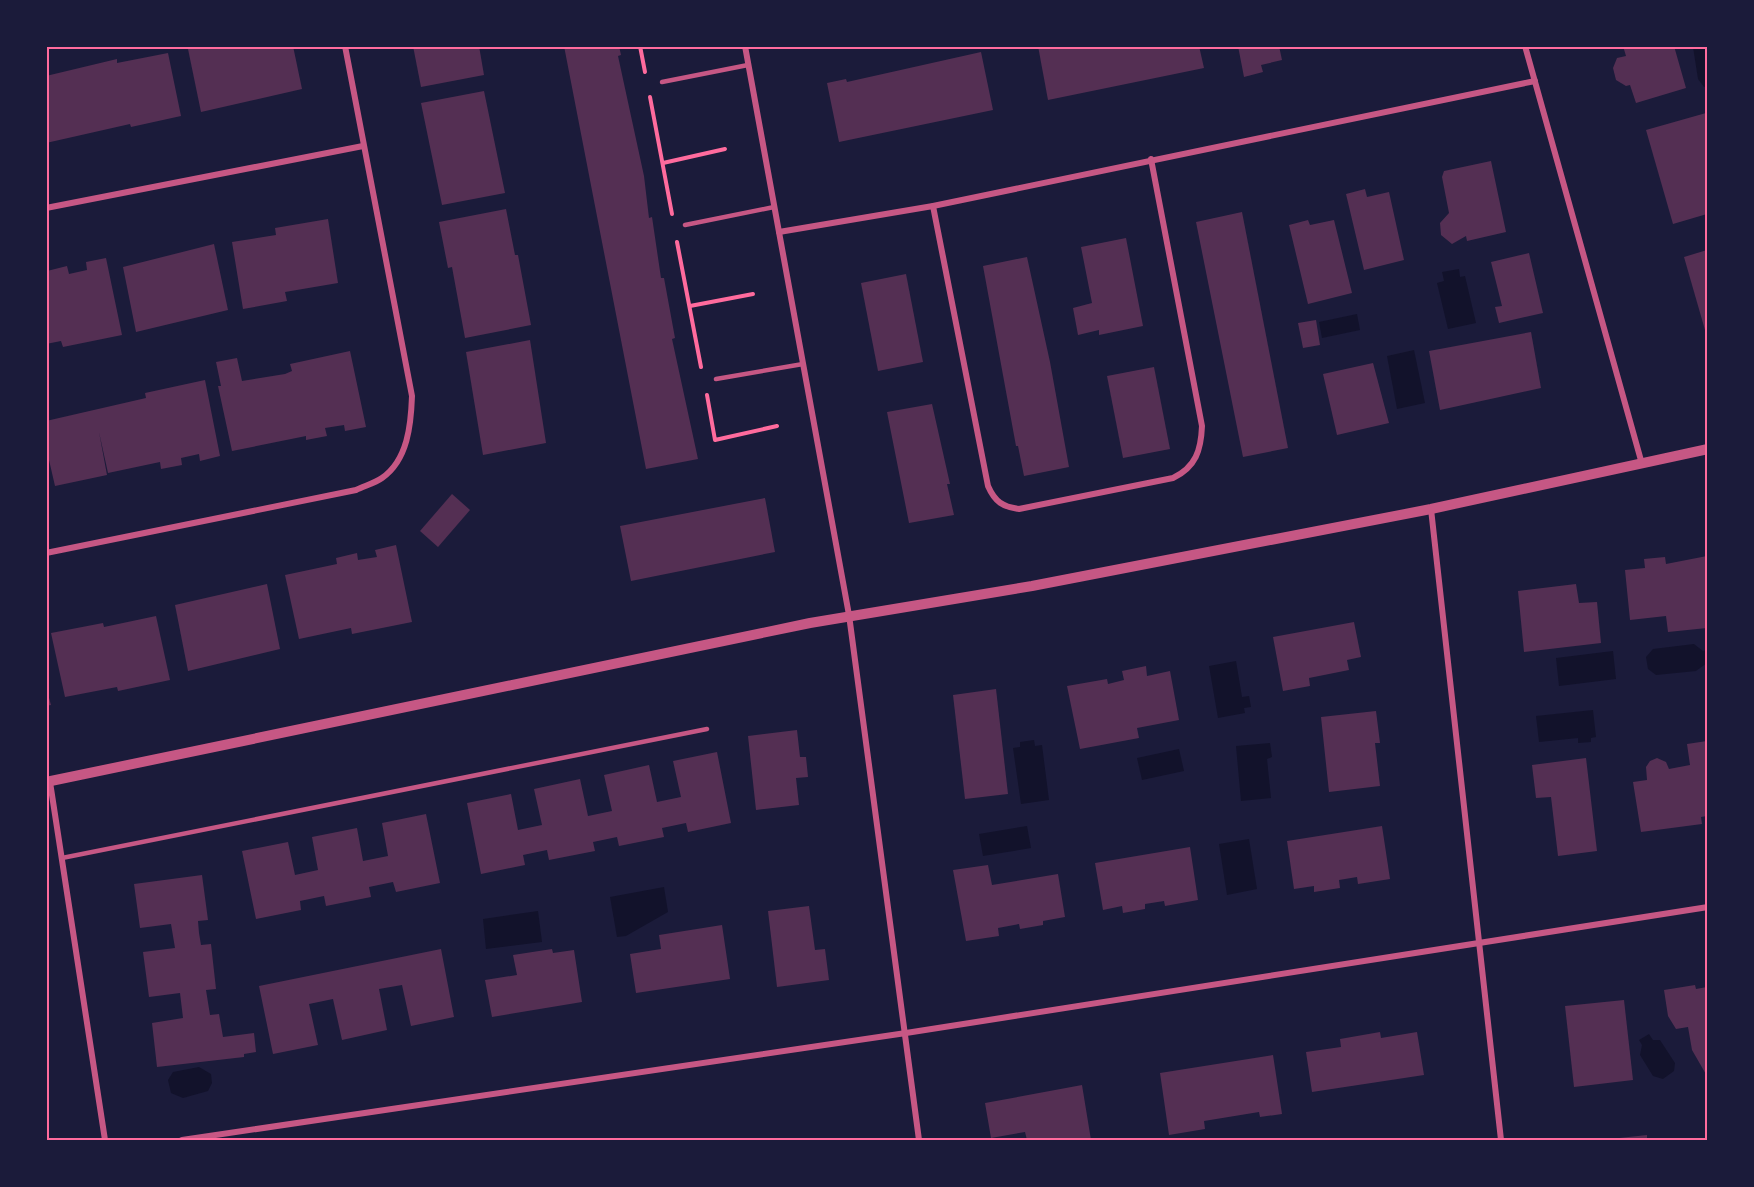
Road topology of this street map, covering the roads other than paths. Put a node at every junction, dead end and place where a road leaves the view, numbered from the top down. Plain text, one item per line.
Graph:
1 (345, 46) edge
2 (745, 46) edge
3 (1525, 46) edge
4 (748, 65) junction
5 (1535, 81) junction
6 (662, 82) dead end
7 (363, 146) junction
8 (1150, 159) junction
9 (933, 206) junction
10 (774, 207) junction
11 (46, 208) edge
12 (685, 225) dead end
13 (779, 232) junction
14 (803, 364) junction
15 (716, 380) dead end
16 (1707, 449) edge
17 (1642, 465) junction
18 (1431, 509) junction
19 (46, 553) edge
20 (849, 615) junction
21 (708, 729) dead end
22 (48, 782) edge
23 (62, 858) junction
24 (1707, 907) edge
25 (1479, 942) junction
26 (906, 1033) junction
27 (105, 1140) edge
28 (182, 1140) edge
29 (920, 1140) edge
30 (1501, 1140) edge

1 - 7 street
2 - 4 street
3 - 5 street
4 - 6 lane
4 - 10 street
5 - 8 street
5 - 17 street
7 - 11 street
7 - 19 street
8 - 9 street
8 - 9 street
9 - 13 street
10 - 12 lane
10 - 13 street
13 - 14 street
14 - 15 lane
14 - 20 street
16 - 17 street
17 - 18 street
18 - 20 street
18 - 25 street
20 - 22 street
20 - 26 street
21 - 23 lane
22 - 23 street
23 - 27 street
24 - 25 street
25 - 26 street
25 - 30 street
26 - 28 street
26 - 29 street

